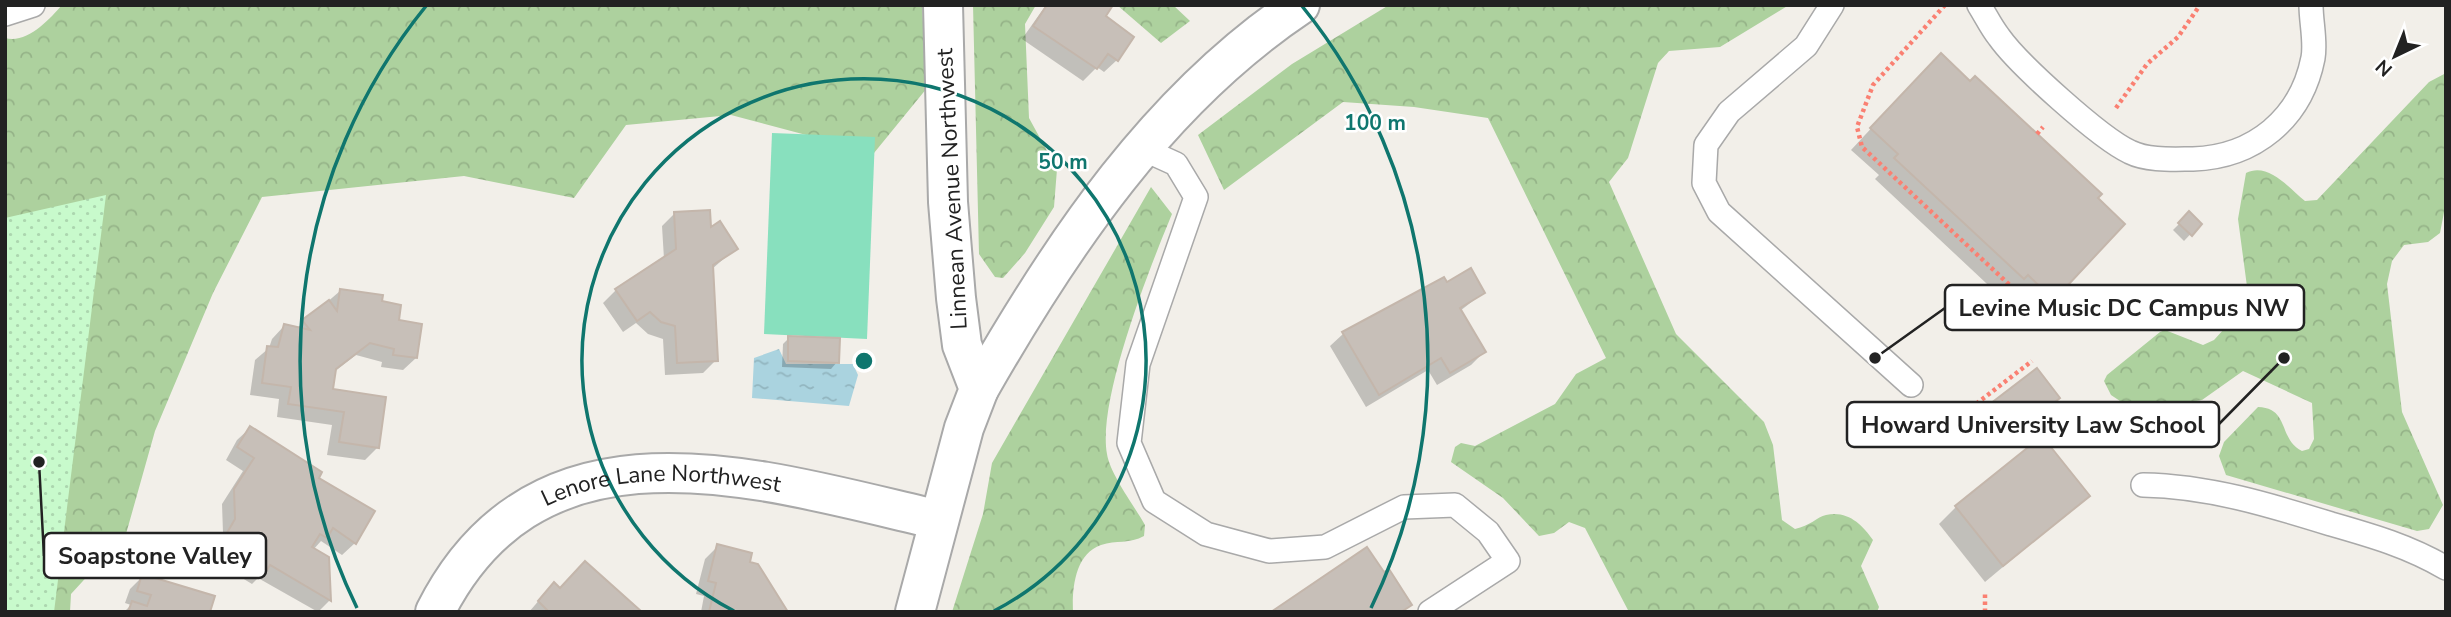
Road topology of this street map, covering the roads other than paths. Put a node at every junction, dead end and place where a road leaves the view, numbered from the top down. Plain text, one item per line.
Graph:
1 (33, 5) edge
2 (943, 5) edge
3 (1300, 5) edge
4 (1832, 5) edge
5 (1979, 5) edge
6 (2311, 5) edge
7 (5, 14) edge
8 (1143, 149) junction
9 (1911, 385) road end
10 (979, 389) junction
11 (2143, 485) dead end
12 (939, 520) junction
13 (2446, 568) edge
14 (435, 612) edge
15 (915, 612) edge
16 (1430, 612) edge

1 - 7 lane
2 - 10 street, Linnean Avenue Northwest
3 - 8 street
4 - 9 lane
5 - 6 lane
8 - 10 street
8 - 16 lane
10 - 12 street
11 - 13 lane
12 - 14 street, Lenore Lane Northwest
12 - 15 street

